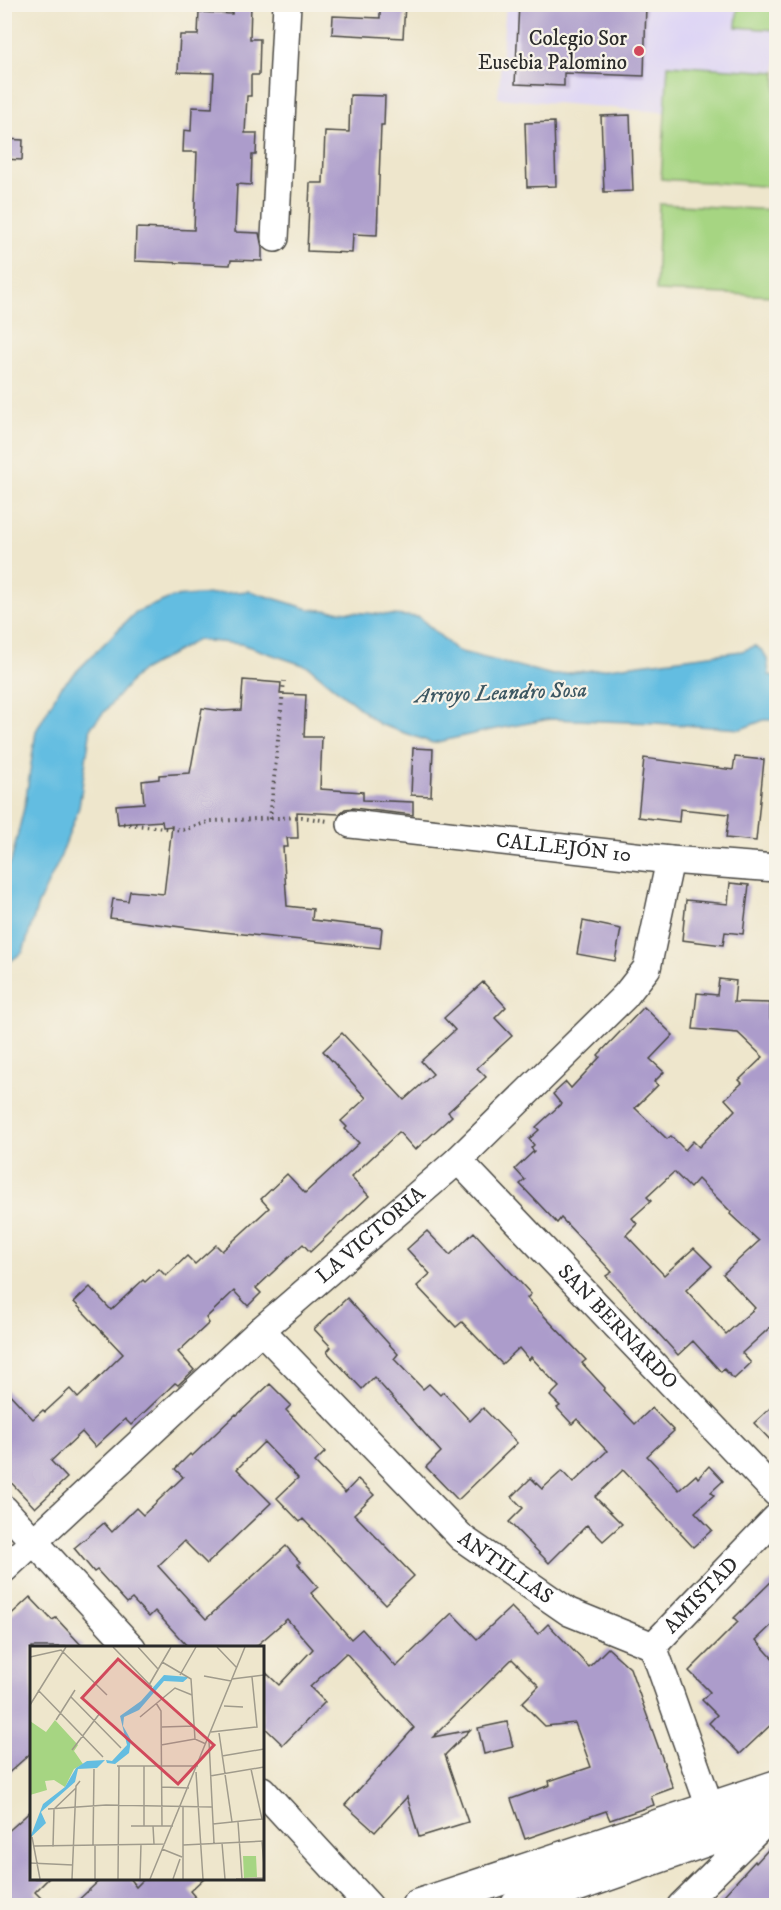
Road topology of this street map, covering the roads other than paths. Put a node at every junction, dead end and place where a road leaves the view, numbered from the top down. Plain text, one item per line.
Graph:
1 (287, 4) edge
2 (275, 238) dead end
3 (351, 824) road end
4 (670, 860) junction
5 (775, 867) edge
6 (458, 1160) junction
7 (261, 1330) junction
8 (777, 1493) edge
9 (4, 1509) edge
10 (777, 1518) edge
11 (34, 1541) junction
12 (4, 1569) edge
13 (131, 1646) edge
14 (653, 1646) junction
15 (264, 1792) edge
16 (774, 1806) edge
17 (711, 1810) junction
18 (369, 1905) edge
19 (418, 1905) edge
20 (517, 1905) edge
21 (681, 1905) edge

1 - 2 street
3 - 4 street, CALLEJÓN 10
4 - 5 street, CALLEJÓN 10
4 - 6 street, LA VICTORIA
6 - 7 street, LA VICTORIA
6 - 8 street, SAN BERNARDO
7 - 11 street, LA VICTORIA
7 - 14 street, ANTILLAS
9 - 11 street
10 - 14 street, AMISTAD
11 - 12 street, LA VICTORIA
11 - 13 street
14 - 17 street
15 - 18 street
16 - 17 main road
16 - 20 main road
16 - 21 street
17 - 19 main road

